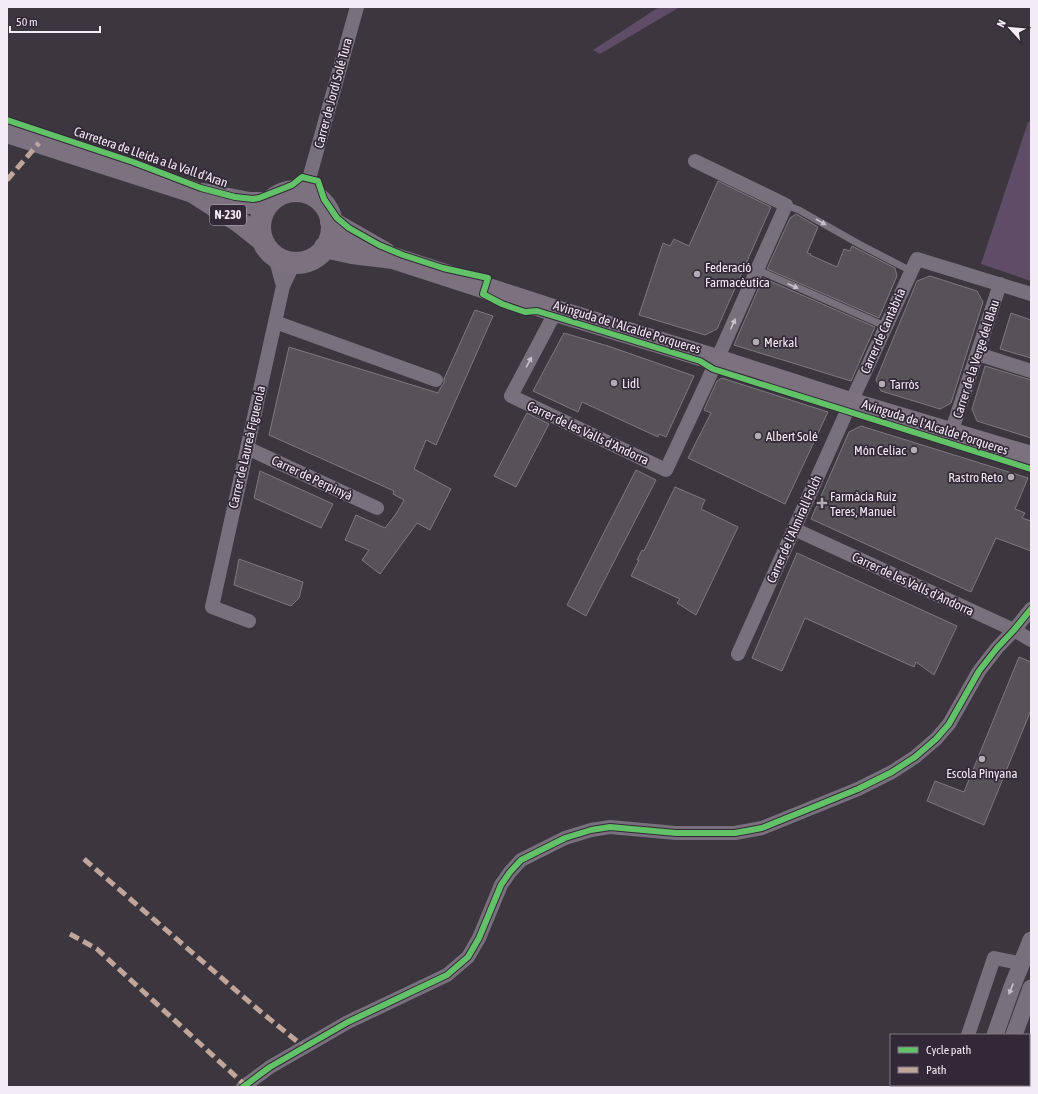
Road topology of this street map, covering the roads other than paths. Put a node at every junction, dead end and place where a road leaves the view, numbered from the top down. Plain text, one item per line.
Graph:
1 (357, 7) edge
2 (7, 132) edge
3 (695, 161) dead end
4 (310, 178) junction
5 (193, 192) junction
6 (288, 192) junction
7 (269, 203) junction
8 (786, 205) junction
9 (327, 213) junction
10 (262, 240) junction
11 (325, 247) junction
12 (393, 258) junction
13 (285, 260) junction
14 (914, 265) junction
15 (758, 270) junction
16 (1000, 284) junction
17 (283, 286) junction
18 (1031, 294) edge
19 (556, 311) junction
20 (275, 322) junction
21 (885, 326) junction
22 (978, 354) junction
23 (717, 360) junction
24 (1031, 371) edge
25 (436, 380) dead end
26 (850, 404) junction
27 (951, 433) junction
28 (247, 448) junction
29 (1031, 457) edge
30 (378, 508) dead end
31 (794, 529) junction
32 (1031, 609) edge
33 (249, 621) dead end
34 (1014, 630) junction
35 (1031, 640) edge
36 (738, 654) dead end
37 (1031, 940) edge
38 (1021, 965) junction
39 (1031, 988) edge
40 (968, 1034) edge
41 (995, 1034) edge
42 (1014, 1034) edge
43 (243, 1087) edge

1 - 4 street, Carrer de Jordi Solé Tura
2 - 5 main road, Carretera de Lleida a la Vall d'Aran / N-230
3 - 8 street
4 - 6 street
4 - 9 street
5 - 7 main road, N-230
5 - 10 main road, Carretera de Lleida a la Vall d'Aran / N-230
6 - 7 main road
6 - 9 main road
7 - 10 main road, N-230
8 -> 14 lane
8 - 15 street
9 - 11 main road
9 - 12 main road
10 - 13 main road, N-230
11 - 12 main road
11 - 13 main road
12 - 19 main road, Avinguda de l'Alcalde Porqueres
13 - 17 street, Carrer de Laureà Figuerola
13 - 17 street, Carrer de Laureà Figuerola
14 - 16 street
14 - 21 street, Carrer de Cantàbria
15 -> 21 lane
23 -> 15 street
16 - 18 street
16 - 22 street, Carrer de la Verge del Blau
17 - 20 street, Carrer de Laureà Figuerola
19 - 23 main road, Avinguda de l'Alcalde Porqueres
23 -> 19 street, Carrer de les Valls d'Andorra
20 - 25 street
20 - 28 street, Carrer de Laureà Figuerola
21 - 26 street, Carrer de Cantàbria
22 - 24 street
22 - 27 street, Carrer de la Verge del Blau
23 - 26 main road, Avinguda de l'Alcalde Porqueres
26 - 27 main road, Avinguda de l'Alcalde Porqueres
26 - 31 street, Carrer de l'Almirall Folch
27 - 29 main road, Avinguda de l'Alcalde Porqueres
28 - 30 street, Carrer de Perpinyà
28 - 33 street, Carrer de Laureà Figuerola
31 - 34 street, Carrer de les Valls d'Andorra
31 - 36 street, Carrer de l'Almirall Folch
32 - 34 street
34 - 35 street, Carrer de les Valls d'Andorra
34 - 43 street
37 - 38 street
38 - 40 street
38 -> 41 street
39 - 42 street

